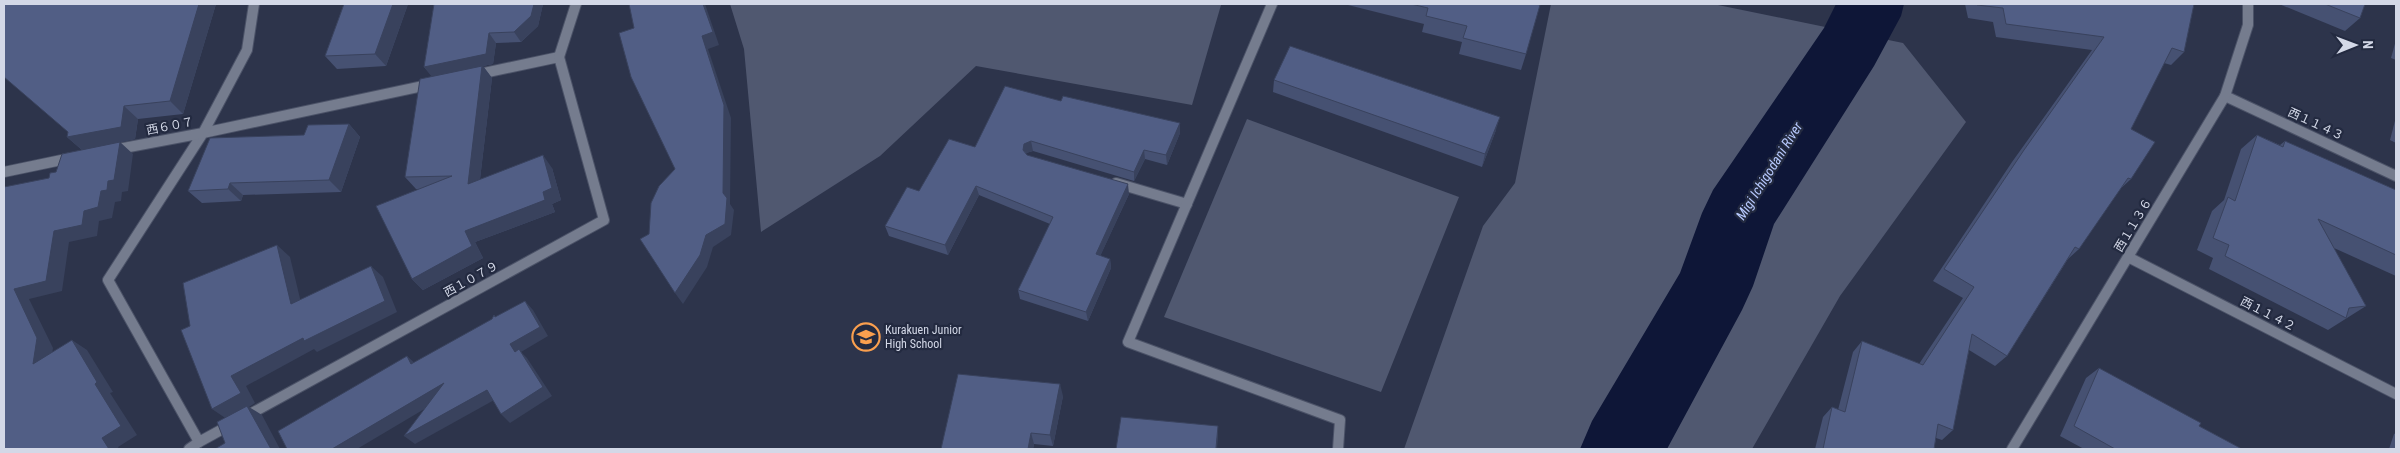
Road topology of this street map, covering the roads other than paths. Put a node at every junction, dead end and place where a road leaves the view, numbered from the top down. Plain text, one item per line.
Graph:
1 (254, 4) edge
2 (576, 4) edge
3 (1272, 4) edge
4 (2248, 4) edge
5 (559, 57) junction
6 (2225, 96) junction
7 (203, 133) junction
8 (99, 153) edge
9 (80, 157) edge
10 (4, 172) edge
11 (2396, 176) edge
12 (1104, 180) edge
13 (1187, 204) junction
14 (2128, 257) junction
15 (2396, 394) edge
16 (199, 442) junction
17 (189, 449) edge
18 (1338, 449) edge
19 (2012, 449) edge

1 - 7 street, 西６０７
2 - 5 street
3 - 13 street
4 - 6 street, 西１１３６
5 - 7 street
5 - 16 street, 西１０７９
6 - 11 street, 西１１４３
6 - 14 street, 西１１３６
7 - 8 street, 西６０７
7 - 16 street
9 - 10 street
12 - 13 street
13 - 18 street
14 - 15 street, 西１１４２
14 - 19 street, 西１１３６
16 - 17 street

